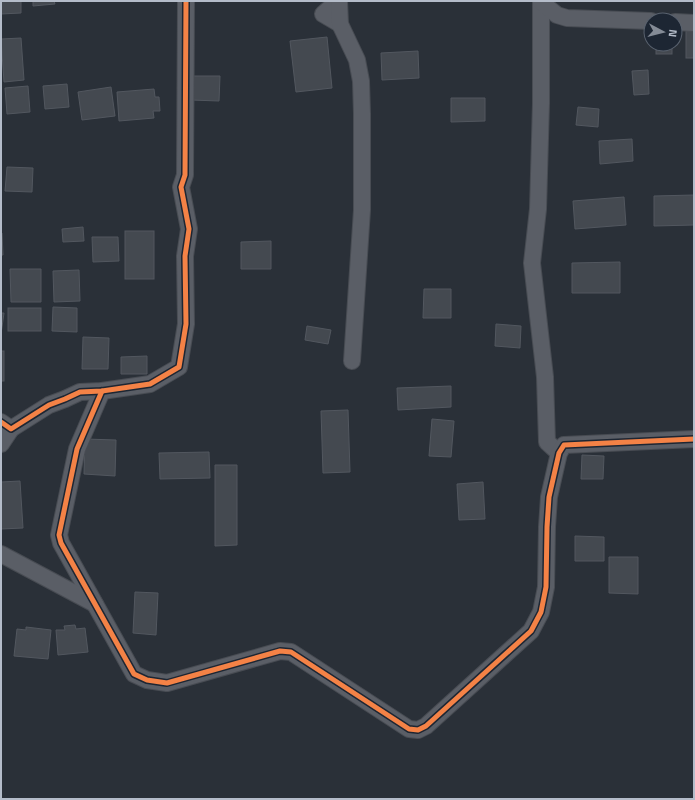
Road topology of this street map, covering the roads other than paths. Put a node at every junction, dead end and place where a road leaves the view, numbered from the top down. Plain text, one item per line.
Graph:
1 (186, 1) edge
2 (338, 1) edge
3 (541, 1) edge
4 (643, 21) edge
5 (683, 22) edge
6 (694, 23) edge
7 (352, 361) dead end
8 (102, 391) junction
9 (6, 425) edge
10 (694, 440) edge
11 (1, 444) edge
12 (559, 453) junction
13 (1, 554) edge
14 (95, 604) junction

1 - 8 street
2 - 7 street
3 - 4 street
3 - 12 street
5 - 6 street
8 - 9 street
8 - 14 street
9 - 11 street
10 - 12 street
12 - 14 street
13 - 14 street

